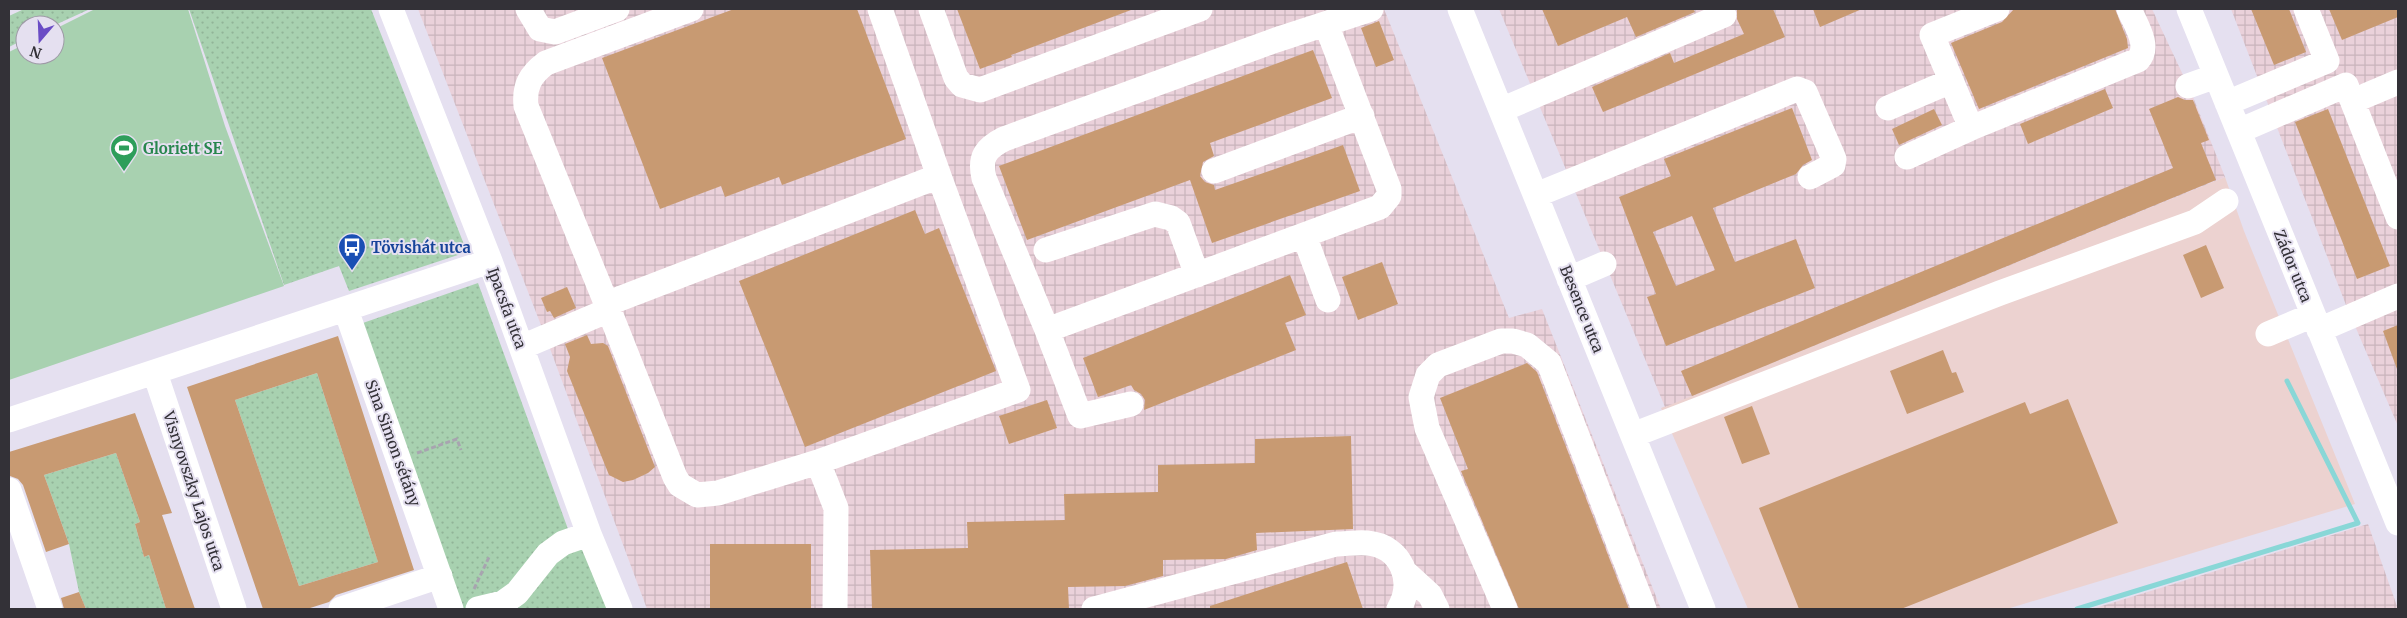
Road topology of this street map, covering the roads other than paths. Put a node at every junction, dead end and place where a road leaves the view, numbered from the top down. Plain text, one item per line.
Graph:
1 (391, 9) edge
2 (528, 9) edge
3 (617, 9) edge
4 (690, 9) edge
5 (880, 9) edge
6 (932, 9) edge
7 (1200, 9) edge
8 (1371, 9) edge
9 (1460, 9) edge
10 (1997, 9) edge
11 (2129, 9) edge
12 (2190, 9) edge
13 (2306, 9) edge
14 (1724, 15) dead end
15 (1326, 24) junction
16 (2216, 76) junction
17 (1951, 81) junction
18 (2398, 82) edge
19 (2188, 86) dead end
20 (2353, 102) junction
21 (2227, 103) junction
22 (1888, 108) dead end
23 (1501, 110) junction
24 (1362, 116) junction
25 (1971, 128) junction
26 (2239, 131) junction
27 (1907, 157) dead end
28 (1214, 172) dead end
29 (939, 176) junction
30 (1810, 177) dead end
31 (1536, 195) junction
32 (2226, 201) dead end
33 (2395, 202) edge
34 (1304, 235) junction
35 (1046, 250) dead end
36 (490, 261) junction
37 (1604, 264) dead end
38 (1197, 275) junction
39 (1569, 279) junction
40 (2398, 296) edge
41 (1328, 300) dead end
42 (608, 307) junction
43 (346, 310) junction
44 (2316, 323) junction
45 (1047, 330) junction
46 (2268, 334) dead end
47 (522, 347) junction
48 (155, 373) junction
49 (1131, 404) dead end
50 (9, 420) edge
51 (1633, 435) junction
52 (818, 462) junction
53 (9, 490) edge
54 (2398, 523) edge
55 (589, 534) junction
56 (1406, 574) junction
57 (440, 576) junction
58 (1164, 600) edge
59 (475, 602) edge
60 (50, 609) edge
61 (234, 609) edge
62 (340, 609) edge
63 (451, 609) edge
64 (620, 609) edge
65 (835, 609) edge
66 (1094, 609) edge
67 (1399, 609) edge
68 (1437, 609) edge
69 (1505, 609) edge
70 (1644, 609) edge
71 (1703, 609) edge

1 - 36 street, Ipacsfa utca
2 - 3 street
4 - 42 street
5 - 29 street
6 - 7 street
8 - 15 street
9 - 23 street, Besence utca
10 - 17 street
11 - 25 street
12 - 16 street, Zádor utca
13 - 21 street
14 - 23 street
15 - 24 street
15 - 45 street
16 - 19 street
16 - 21 street, Zádor utca
17 - 22 street
17 - 25 street
18 - 20 street
20 - 26 street
20 - 33 street
21 - 26 street, Zádor utca
23 - 31 street, Besence utca
24 - 28 street
24 - 34 street
25 - 27 street
26 - 44 street, Zádor utca
29 - 42 street
29 - 52 street
30 - 31 street
31 - 39 street, Besence utca
32 - 51 street
34 - 38 street
34 - 41 street
35 - 38 street
36 - 43 street
36 - 47 street, Ipacsfa utca
37 - 39 street
38 - 45 street
39 - 51 street, Besence utca
40 - 44 street
42 - 47 street
42 - 52 street
43 - 48 street
43 - 57 street, Sina Simon sétány
44 - 46 street
44 - 54 street, Zádor utca
45 - 49 street
47 - 55 street, Ipacsfa utca
48 - 50 street
48 - 61 street, Visnyovszky Lajos utca
51 - 71 street, Besence utca
52 - 65 street
53 - 60 street
55 - 59 street
55 - 64 street, Ipacsfa utca
56 - 58 street
56 - 67 street
56 - 68 street
57 - 62 street
57 - 63 street, Sina Simon sétány
58 - 66 street
69 - 70 street

